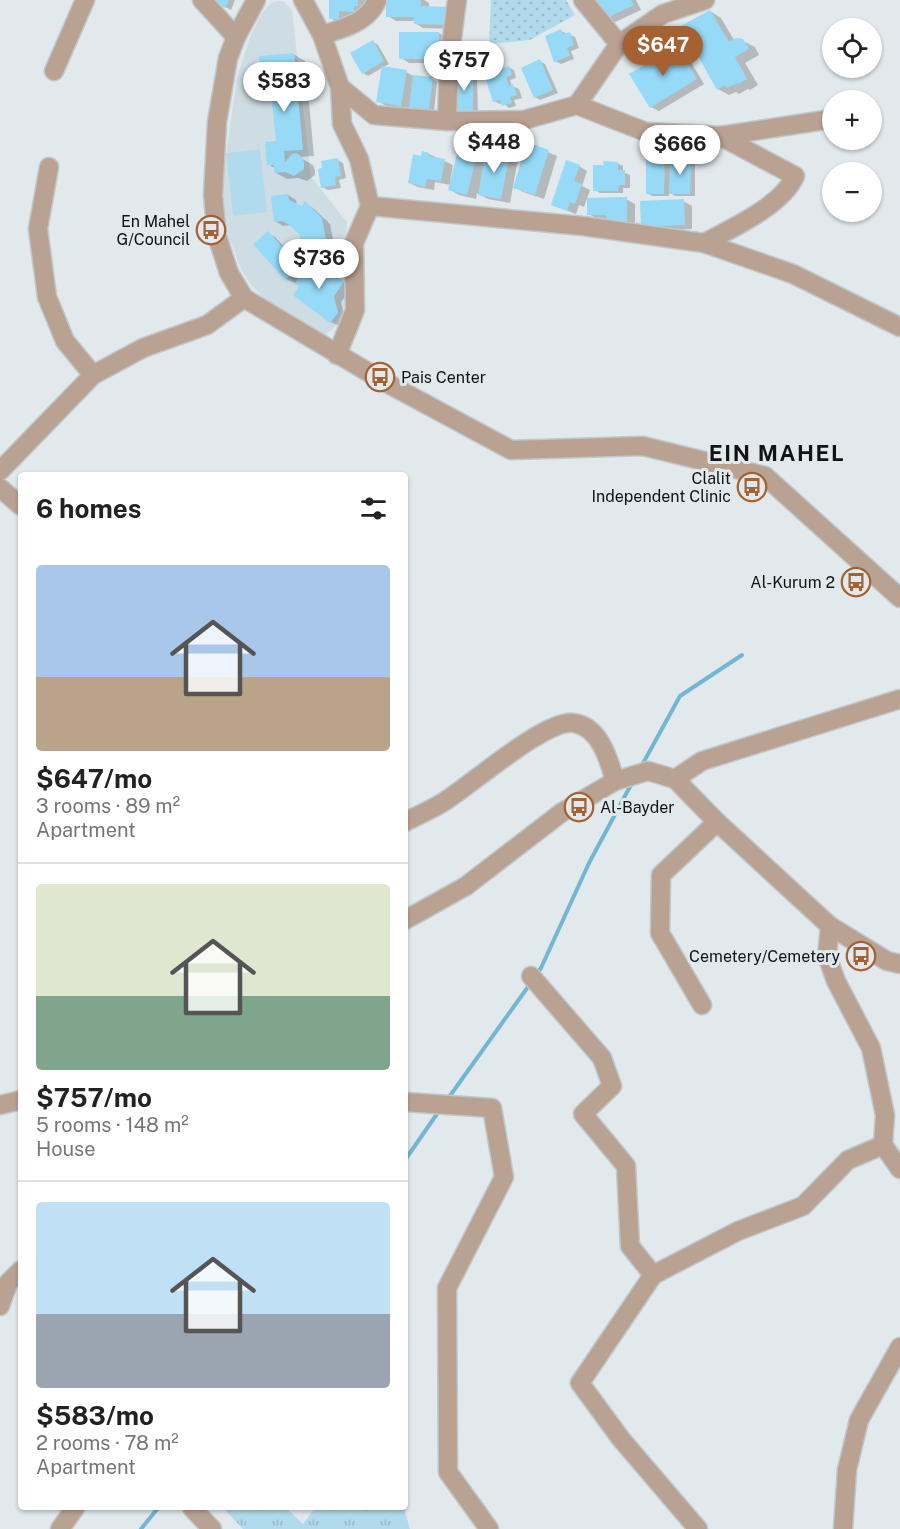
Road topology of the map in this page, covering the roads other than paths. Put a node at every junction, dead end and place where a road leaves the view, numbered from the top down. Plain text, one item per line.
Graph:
1 (85, 0) edge
2 (202, 0) edge
3 (255, 0) edge
4 (303, 0) edge
5 (377, 0) edge
6 (457, 0) edge
7 (584, 0) edge
8 (705, 0) edge
9 (322, 35) junction
10 (236, 37) junction
11 (619, 44) junction
12 (54, 71) dead end
13 (340, 87) junction
14 (577, 105) junction
15 (447, 121) junction
16 (822, 121) edge
17 (720, 136) junction
18 (49, 167) dead end
19 (370, 206) junction
20 (704, 243) junction
21 (244, 298) junction
22 (900, 327) edge
23 (337, 355) junction
24 (93, 375) junction
25 (0, 471) edge
26 (0, 488) edge
27 (18, 503) edge
28 (900, 598) edge
29 (900, 699) edge
30 (675, 779) junction
31 (615, 780) junction
32 (408, 820) edge
33 (717, 822) junction
34 (408, 918) edge
35 (830, 926) junction
36 (900, 964) edge
37 (531, 976) dead end
38 (702, 1005) dead end
39 (18, 1101) edge
40 (408, 1102) edge
41 (0, 1105) edge
42 (893, 1114) edge
43 (883, 1145) junction
44 (900, 1169) edge
45 (653, 1275) junction
46 (10, 1278) edge
47 (0, 1306) edge
48 (900, 1347) edge
49 (74, 1510) edge
50 (194, 1510) edge
51 (60, 1529) edge
52 (212, 1529) edge
53 (489, 1529) edge
54 (698, 1529) edge
55 (843, 1529) edge

1 - 12 street
2 - 10 street
3 - 10 street
4 - 9 street
5 - 9 street
6 - 15 street
7 - 11 street
8 - 11 street
9 - 13 street
10 - 21 street
11 - 14 street
13 - 15 street
13 - 19 street
14 - 15 street
14 - 17 street
16 - 17 street
17 - 20 street
18 - 24 street
19 - 20 street
19 - 23 street
20 - 22 street
21 - 23 street
21 - 24 street
23 - 28 street
24 - 25 street
26 - 27 street
29 - 30 street
30 - 31 street
30 - 33 street
31 - 32 street
31 - 34 street
33 - 35 street
33 - 38 street
35 - 36 street
35 - 42 street
37 - 45 street
39 - 41 street
40 - 53 street
42 - 43 street
43 - 44 street
43 - 45 street
45 - 54 street
46 - 47 street
48 - 55 street
49 - 51 street
50 - 52 street

